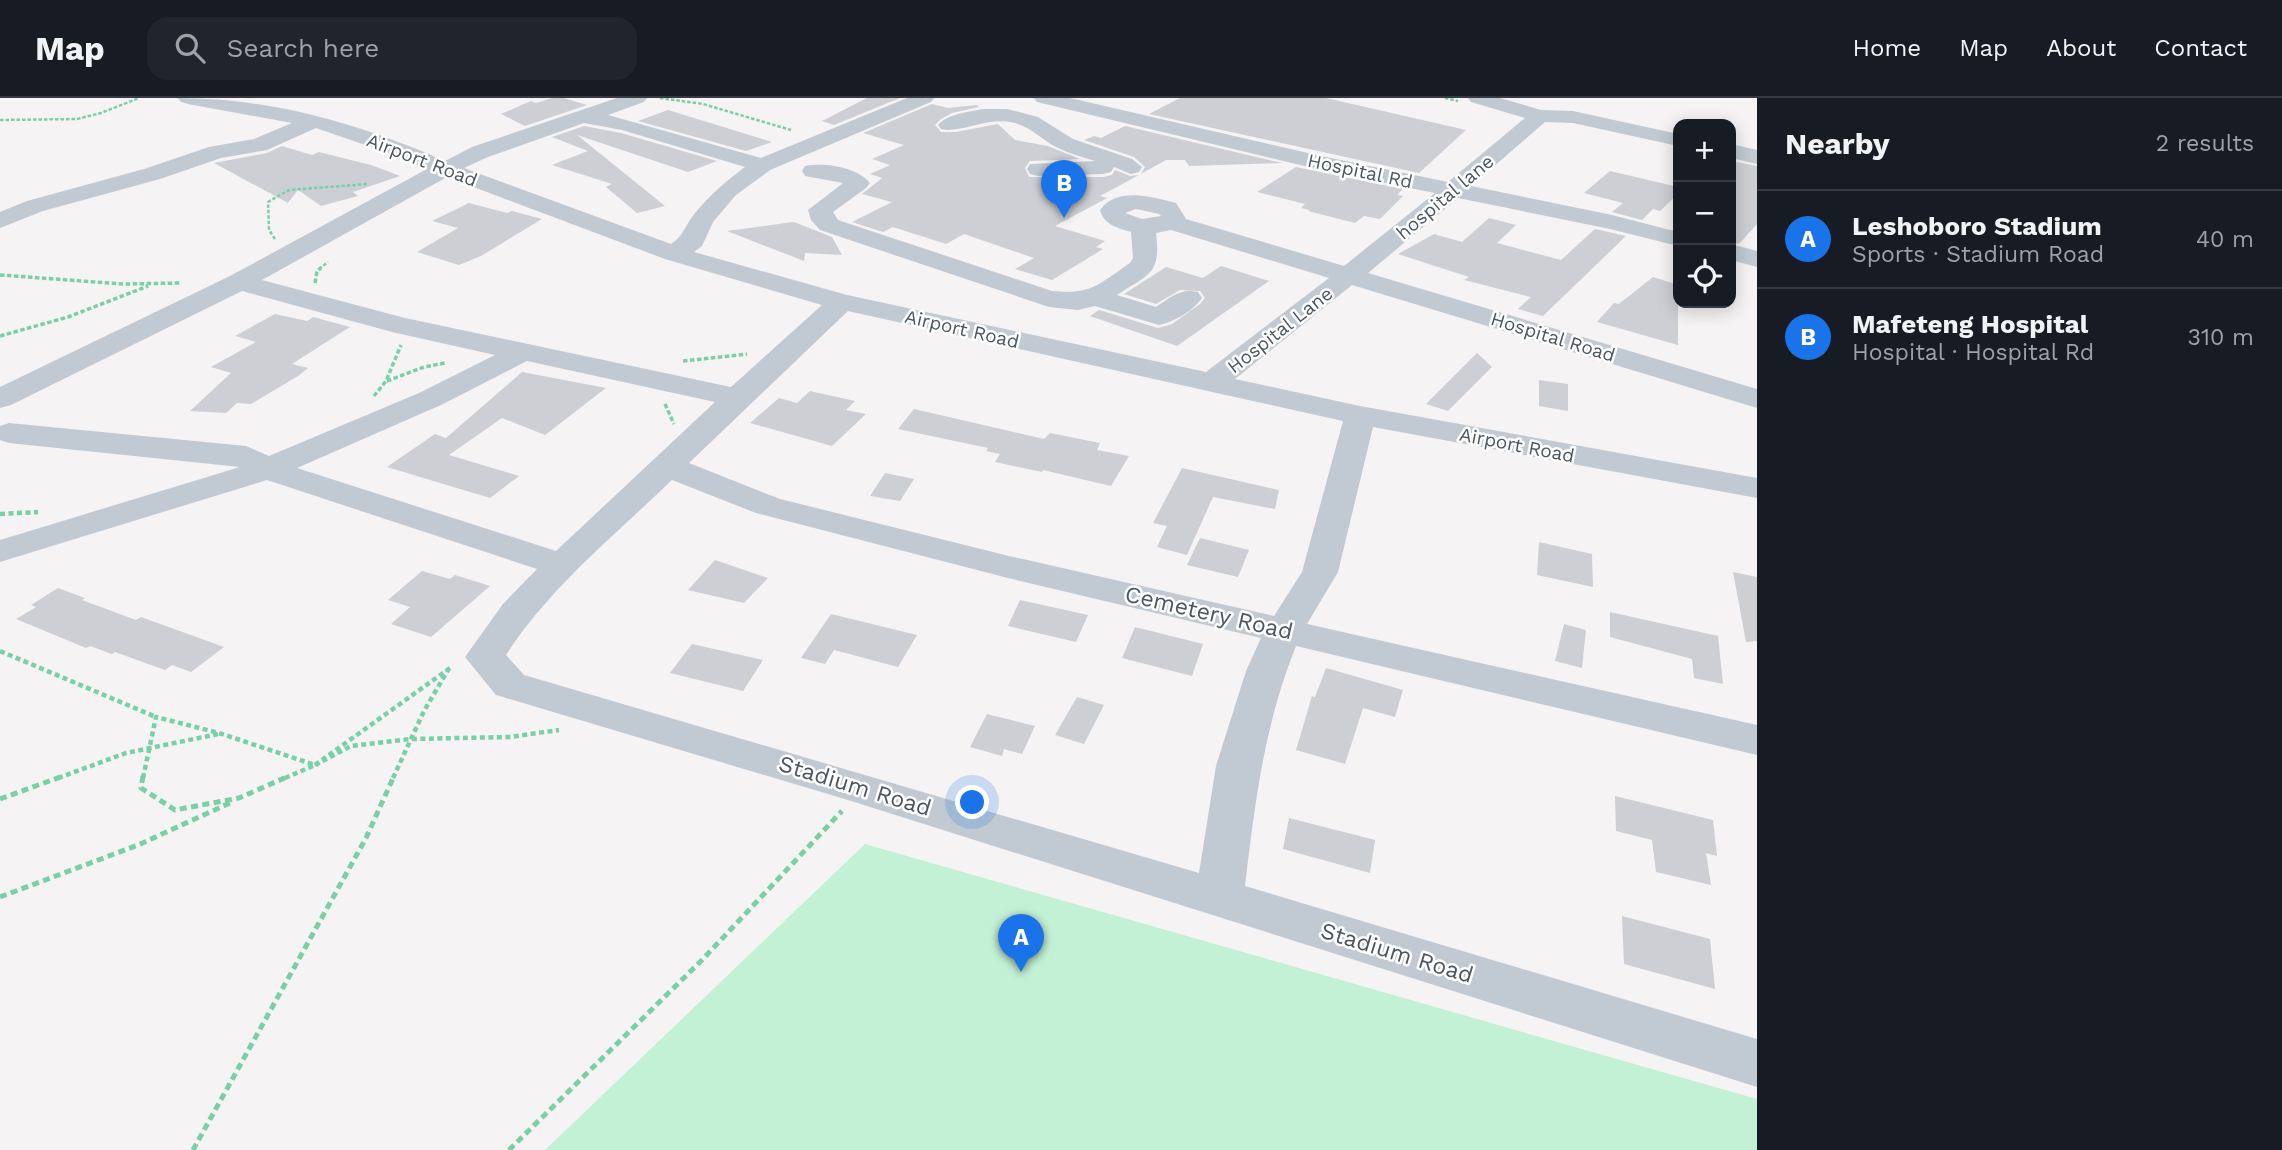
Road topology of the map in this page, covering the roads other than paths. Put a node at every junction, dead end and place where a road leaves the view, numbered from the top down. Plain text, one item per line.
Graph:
1 (188, 98) edge
2 (637, 98) edge
3 (924, 98) edge
4 (1044, 98) edge
5 (1478, 98) edge
6 (1605, 103) dead end
7 (312, 109) edge
8 (1540, 116) junction
9 (585, 117) junction
10 (1573, 117) junction
11 (948, 125) dead end
12 (995, 134) dead end
13 (1673, 139) edge
14 (1065, 144) junction
15 (1736, 152) edge
16 (1757, 157) edge
17 (762, 165) junction
18 (1131, 167) junction
19 (445, 169) junction
20 (1038, 169) dead end
21 (813, 171) dead end
22 (1452, 192) junction
23 (1145, 214) junction
24 (0, 221) edge
25 (1673, 238) edge
26 (1736, 253) edge
27 (674, 254) junction
28 (1757, 259) edge
29 (1350, 276) junction
30 (239, 282) junction
31 (1096, 297) junction
32 (1188, 298) dead end
33 (842, 302) junction
34 (525, 351) junction
35 (1210, 384) junction
36 (738, 398) junction
37 (1757, 398) edge
38 (0, 399) edge
39 (1360, 415) junction
40 (9, 433) dead end
41 (679, 454) junction
42 (267, 469) junction
43 (1757, 488) edge
44 (0, 551) edge
45 (563, 565) junction
46 (1283, 631) junction
47 (1757, 740) edge
48 (1219, 898) junction
49 (1757, 1063) edge

1 - 7 street, Airport Road
2 - 9 street
3 - 17 street
4 - 22 street, Hospital Rd
5 - 8 street
6 - 10 street
7 - 19 street, Airport Road
7 - 24 street
8 - 10 street
8 - 22 street, hospital lane
9 - 17 street
9 - 19 street
10 - 13 street
11 - 14 street
12 - 14 street
14 - 18 street
15 - 16 street
17 - 27 street
18 - 20 street
18 - 23 street
19 - 27 street, Airport Road
19 - 30 street
21 - 31 street
22 - 25 street, Hospital Rd
22 - 29 street, hospital lane
23 - 29 street, Hospital Road
23 - 31 street
26 - 28 street
27 - 33 street, Airport Road
29 - 35 street, Hospital Lane
29 - 37 street, Hospital Road
30 - 34 street
30 - 38 street
31 - 32 street
33 - 35 street, Airport Road
33 - 36 street
34 - 36 street
34 - 42 street
35 - 39 street, Airport Road
36 - 41 street
39 - 43 street, Airport Road
39 - 46 street
40 - 42 street
41 - 45 street
41 - 46 street, Cemetery Road
42 - 44 street
42 - 45 street
45 - 48 street, Stadium Road
46 - 47 street, Cemetery Road
46 - 48 street
48 - 49 street, Stadium Road

